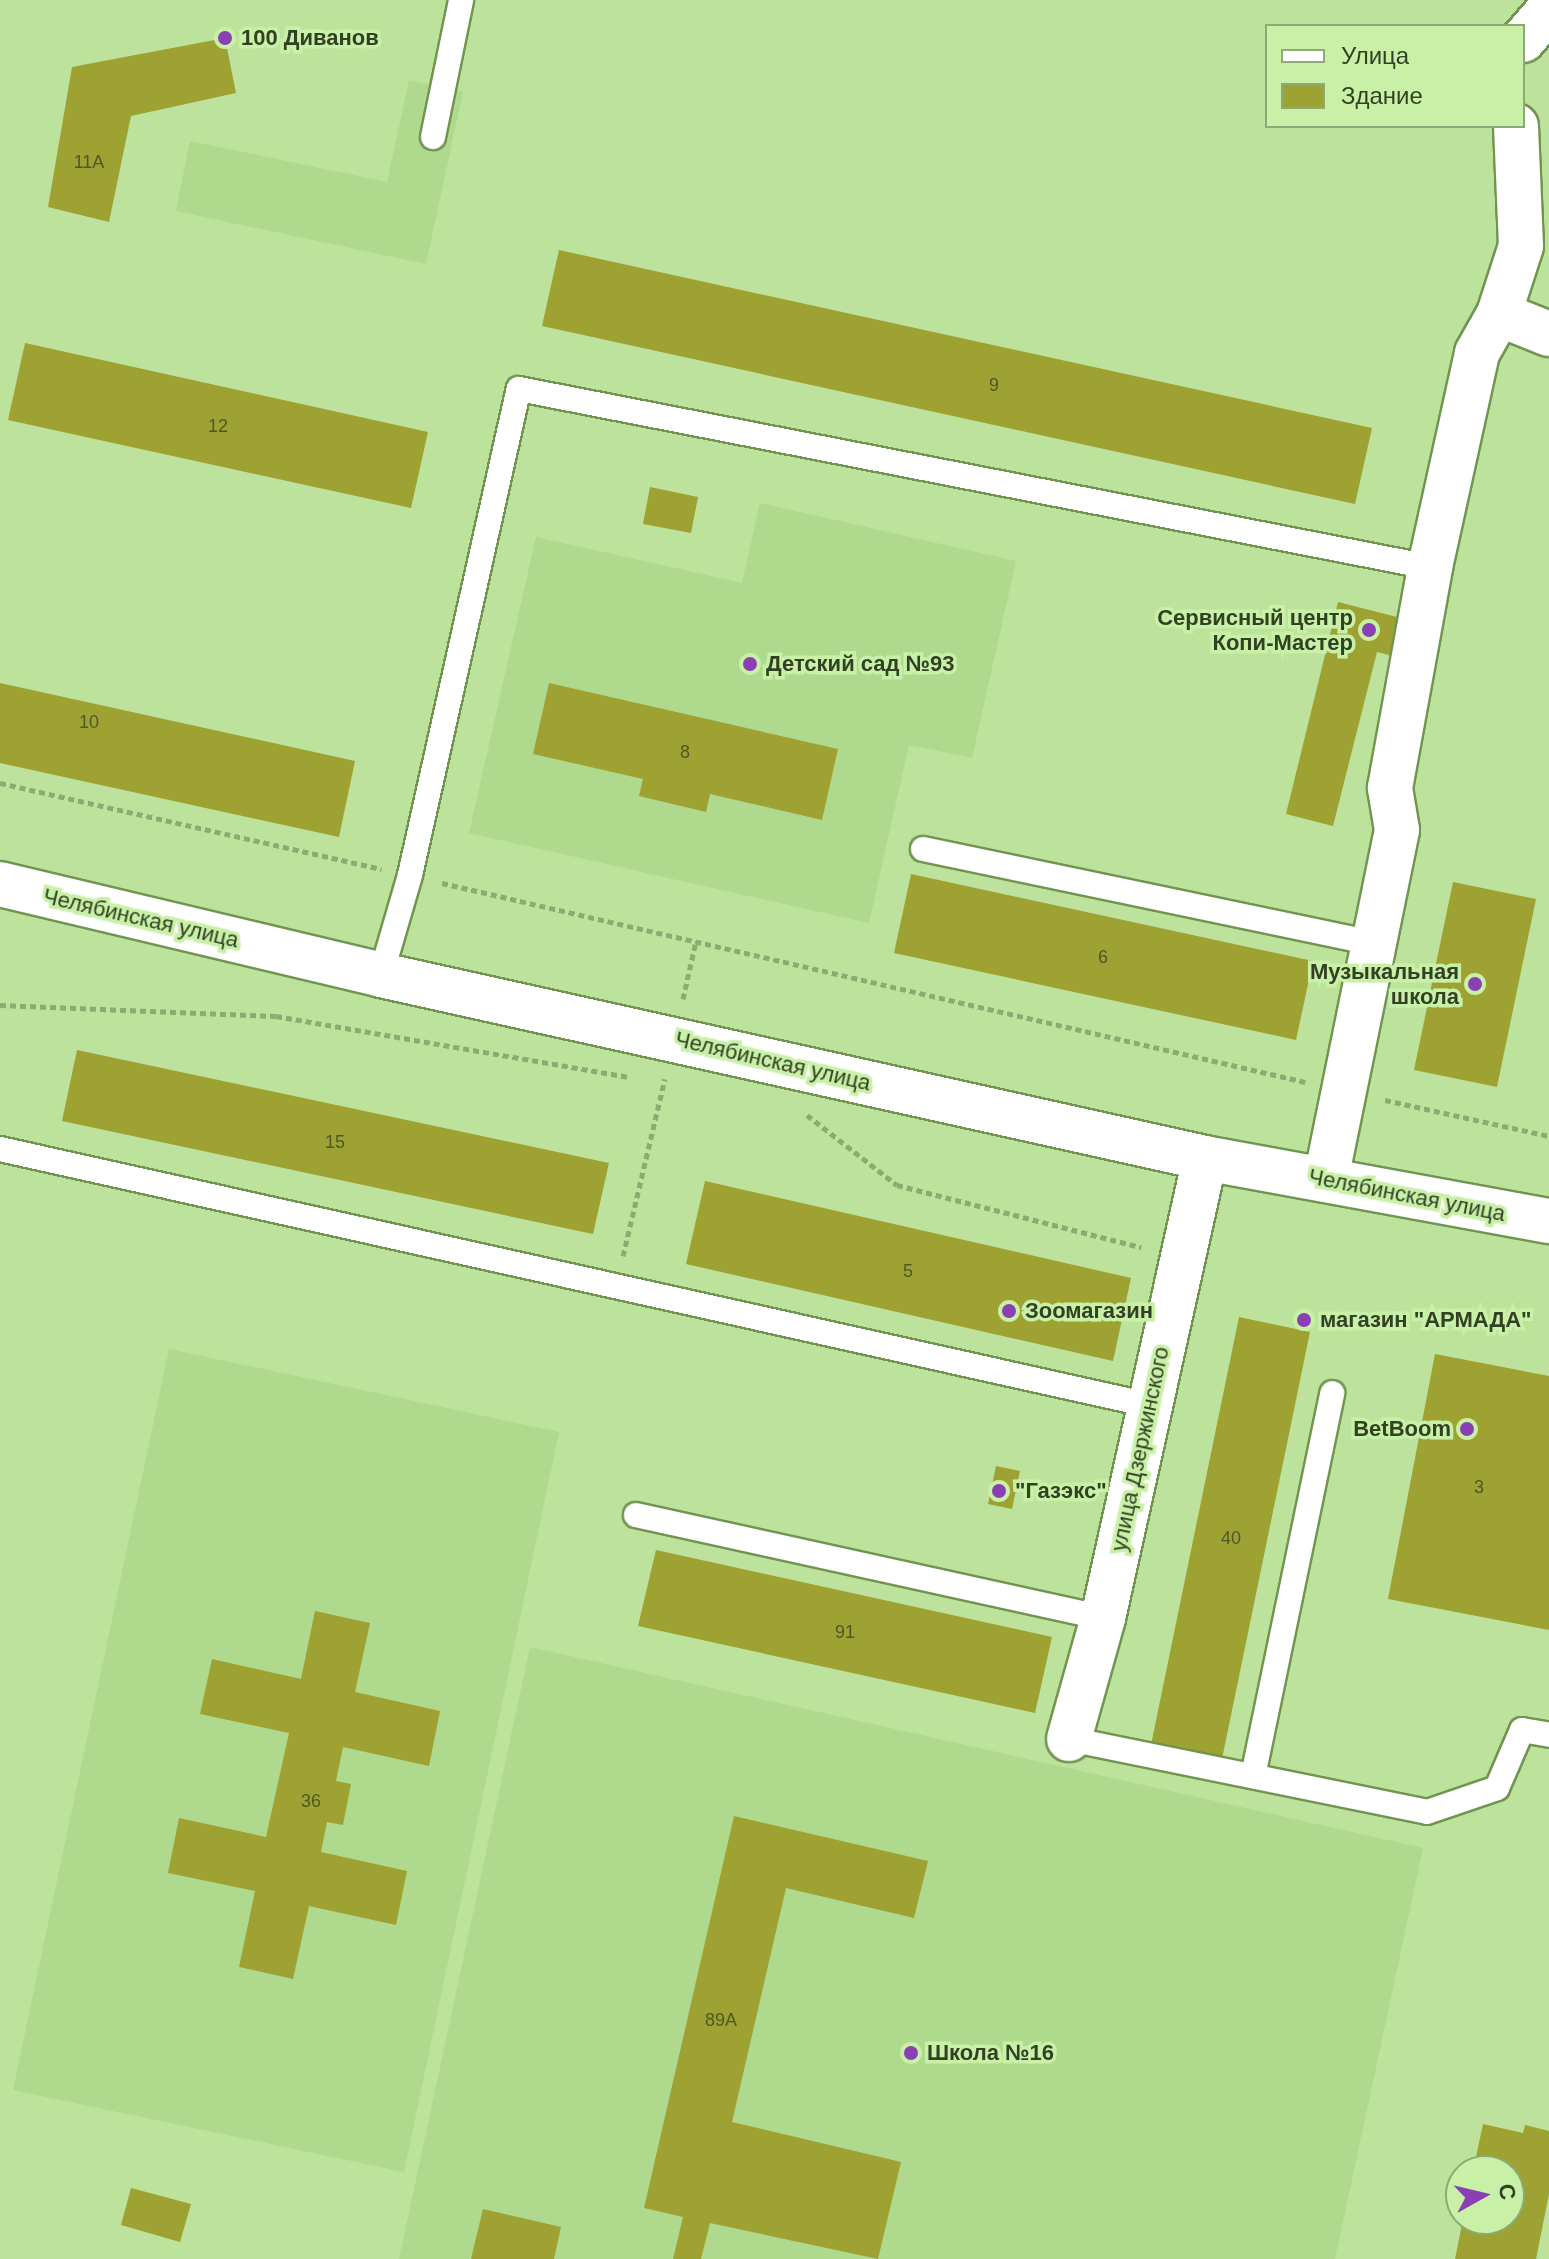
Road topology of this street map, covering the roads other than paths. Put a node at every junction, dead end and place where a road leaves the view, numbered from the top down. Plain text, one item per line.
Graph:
1 (461, 0) edge
2 (1549, 10) edge
3 (1525, 38) edge
4 (1516, 128) edge
5 (433, 137) dead end
6 (1499, 314) junction
7 (1549, 334) edge
8 (1430, 567) junction
9 (923, 849) dead end
10 (0, 884) edge
11 (1374, 943) junction
12 (381, 975) junction
13 (0, 1149) edge
14 (1205, 1158) junction
15 (1326, 1179) junction
16 (1549, 1221) edge
17 (1332, 1393) dead end
18 (1149, 1405) junction
19 (636, 1515) dead end
20 (1103, 1618) junction
21 (1549, 1735) edge
22 (1069, 1739) joint
23 (1253, 1776) junction

1 - 5 lane
2 - 3 street
4 - 6 street
6 - 7 street
6 - 8 street
8 - 11 street
8 - 12 lane
9 - 11 lane
10 - 12 street, Челябинская улица
11 - 15 street
12 - 14 street, Челябинская улица
13 - 18 lane
14 - 15 street, Челябинская улица
14 - 18 street, улица Дзержинского
15 - 16 street, Челябинская улица
17 - 23 lane
18 - 20 street, улица Дзержинского
19 - 20 lane
20 - 22 street, улица Дзержинского
21 - 23 lane
22 - 23 lane

